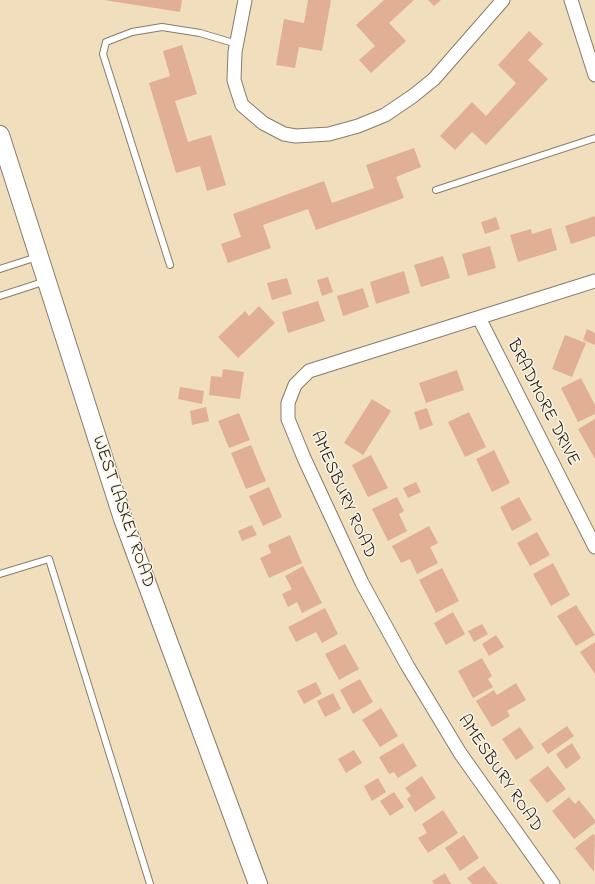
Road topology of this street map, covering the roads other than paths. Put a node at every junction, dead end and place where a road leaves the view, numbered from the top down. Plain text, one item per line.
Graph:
1 (245, 0) edge
2 (503, 0) edge
3 (571, 0) edge
4 (237, 44) junction
5 (595, 75) edge
6 (0, 135) edge
7 (595, 138) edge
8 (436, 190) dead end
9 (39, 256) junction
10 (170, 265) dead end
11 (0, 269) edge
12 (47, 281) junction
13 (595, 281) edge
14 (0, 296) edge
15 (479, 318) junction
16 (595, 547) edge
17 (0, 574) edge
18 (150, 884) edge
19 (258, 884) edge
20 (553, 884) edge

1 - 4 street
2 - 4 street
3 - 5 street
4 - 10 lane
6 - 9 main road, WEST LASKEY ROAD
7 - 8 lane
9 - 11 lane
9 - 12 main road, WEST LASKEY ROAD
12 - 14 lane
12 - 19 main road, WEST LASKEY ROAD
13 - 15 street, AMESBURY ROAD
15 - 16 street, BRADMORE DRIVE
15 - 20 street, AMESBURY ROAD
17 - 18 lane

